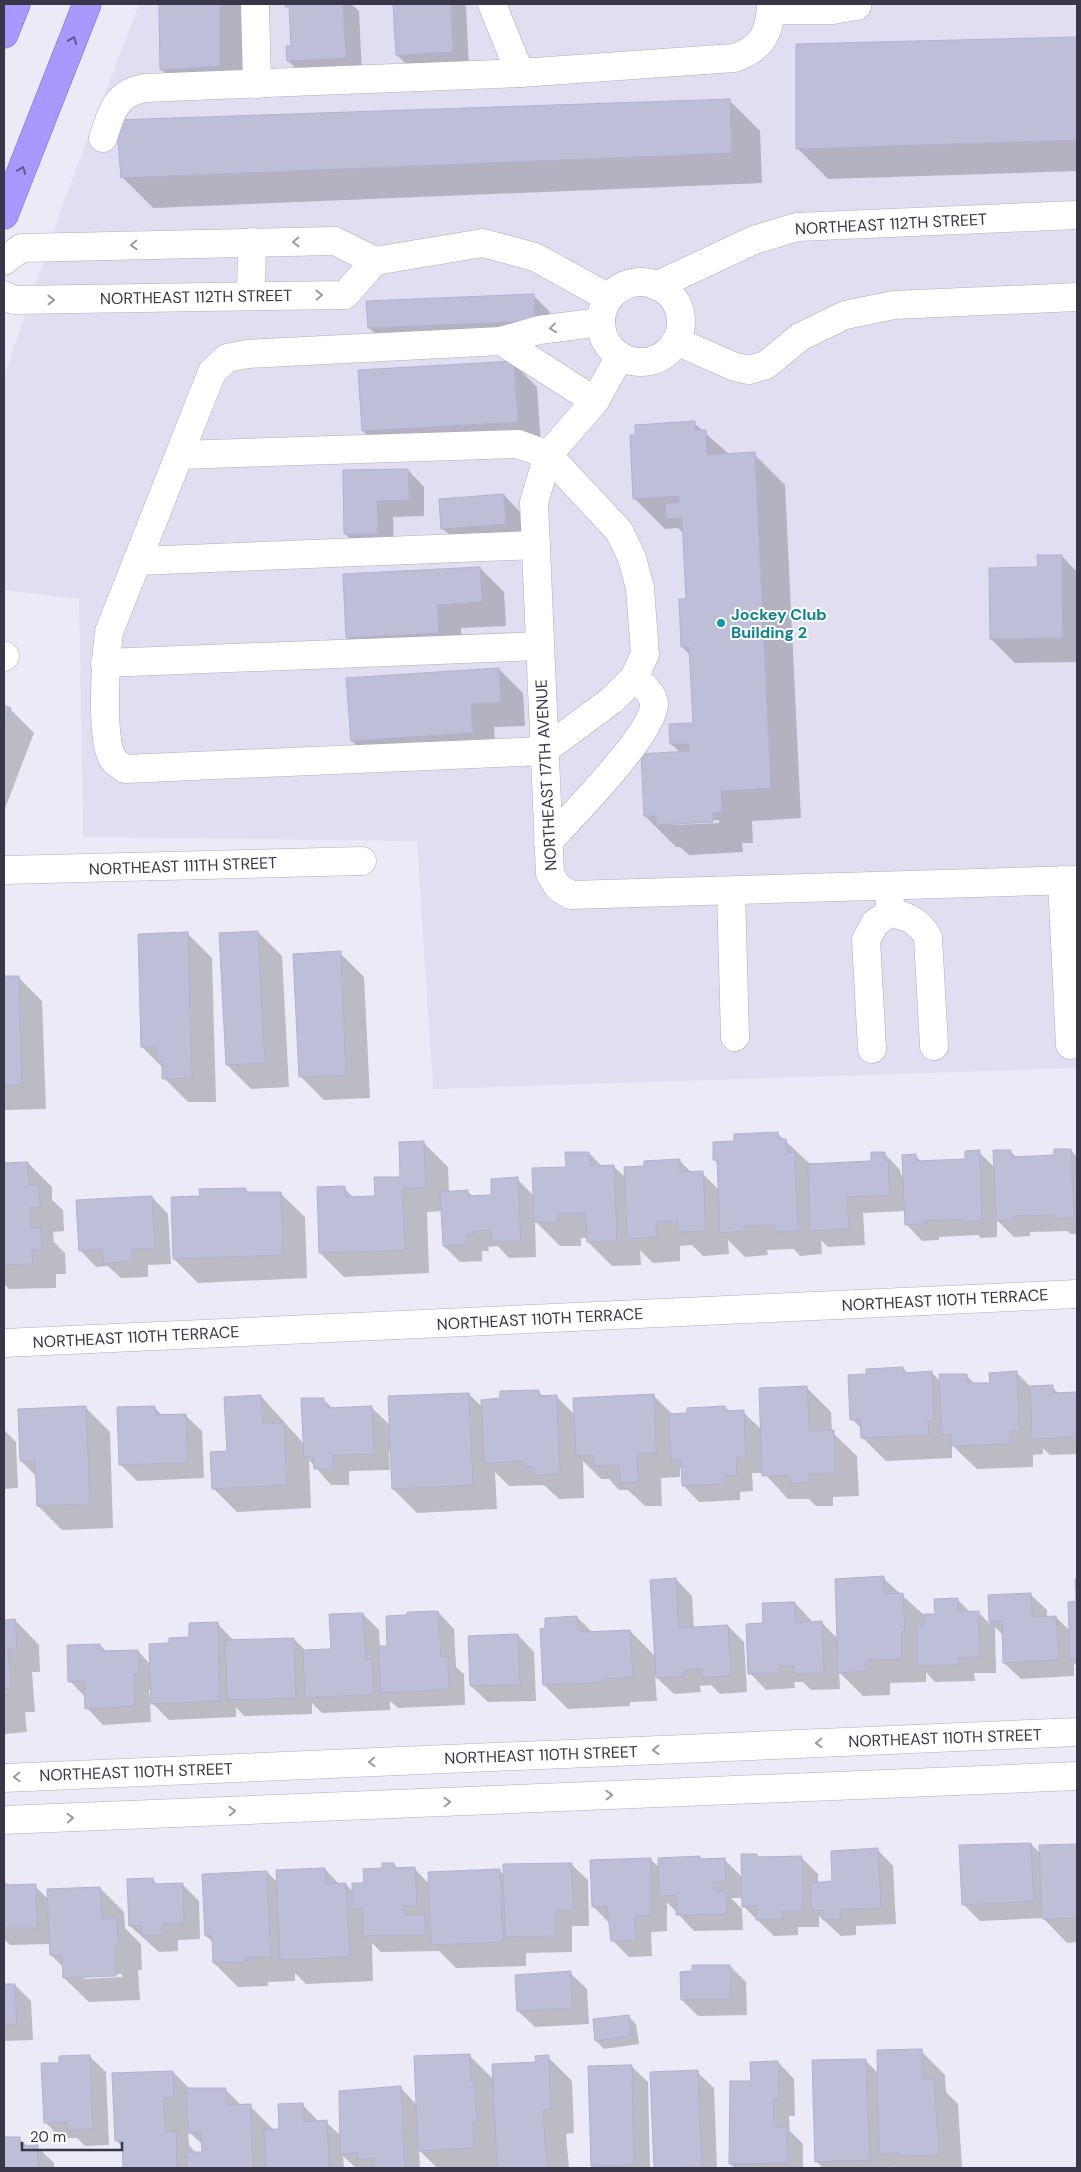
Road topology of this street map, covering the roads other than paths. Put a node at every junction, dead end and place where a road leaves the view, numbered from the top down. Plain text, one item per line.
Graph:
1 (16, 4) edge
2 (87, 4) edge
3 (255, 4) edge
4 (492, 4) edge
5 (857, 6) dead end
6 (771, 7) edge
7 (4, 34) edge
8 (520, 74) junction
9 (257, 84) junction
10 (103, 138) dead end
11 (4, 215) edge
12 (1077, 215) edge
13 (252, 242) junction
14 (4, 261) edge
15 (375, 261) junction
16 (656, 286) junction
17 (4, 295) edge
18 (251, 296) junction
19 (1077, 296) edge
20 (605, 310) junction
21 (501, 341) junction
22 (676, 341) junction
23 (620, 356) junction
24 (595, 401) junction
25 (179, 455) junction
26 (548, 455) junction
27 (536, 545) junction
28 (137, 561) junction
29 (539, 646) junction
30 (105, 663) junction
31 (634, 678) junction
32 (543, 751) junction
33 (548, 842) junction
34 (362, 861) dead end
35 (4, 870) edge
36 (1070, 880) edge
37 (731, 891) junction
38 (889, 899) junction
39 (735, 1037) dead end
40 (1070, 1045) dead end
41 (934, 1046) dead end
42 (872, 1049) dead end
43 (1077, 1294) edge
44 (4, 1344) edge
45 (1077, 1732) edge
46 (415, 1760) junction
47 (1077, 1776) edge
48 (4, 1778) edge
49 (418, 1803) junction
50 (4, 1820) edge

1 - 7 main road
11 -> 2 main road
3 - 9 street
4 - 8 street
5 - 6 street
6 - 8 street
8 - 9 street
9 - 10 street
12 - 16 street, NORTHEAST 112TH STREET
13 -> 14 street
15 -> 13 street
13 - 18 street
18 -> 15 street, NORTHEAST 112TH STREET
15 - 20 street
16 - 20 street
16 - 22 street
17 -> 18 street, NORTHEAST 112TH STREET
19 - 22 street
20 -> 21 street
20 - 23 street
21 - 24 street
21 - 25 street
22 - 23 street
23 - 24 street
24 - 26 street
25 - 26 street
25 - 28 street
26 - 27 street, NORTHEAST 17TH AVENUE
26 - 31 street
27 - 28 street
27 - 29 street, NORTHEAST 17TH AVENUE
28 - 30 street
29 - 30 street
29 - 32 street, NORTHEAST 17TH AVENUE
30 - 32 street
31 - 32 street
31 - 33 street
32 - 33 street, NORTHEAST 17TH AVENUE
33 - 37 street, NORTHEAST 17TH AVENUE
34 - 35 street, NORTHEAST 111TH STREET
36 - 38 street, NORTHEAST 17TH AVENUE
36 - 40 street
37 - 38 street, NORTHEAST 17TH AVENUE
37 - 39 street
38 - 41 street
38 - 42 street
43 - 44 street, NORTHEAST 110TH TERRACE
45 -> 46 street, NORTHEAST 110TH STREET
46 -> 48 street, NORTHEAST 110TH STREET
46 - 49 street
49 -> 47 street
50 -> 49 street

